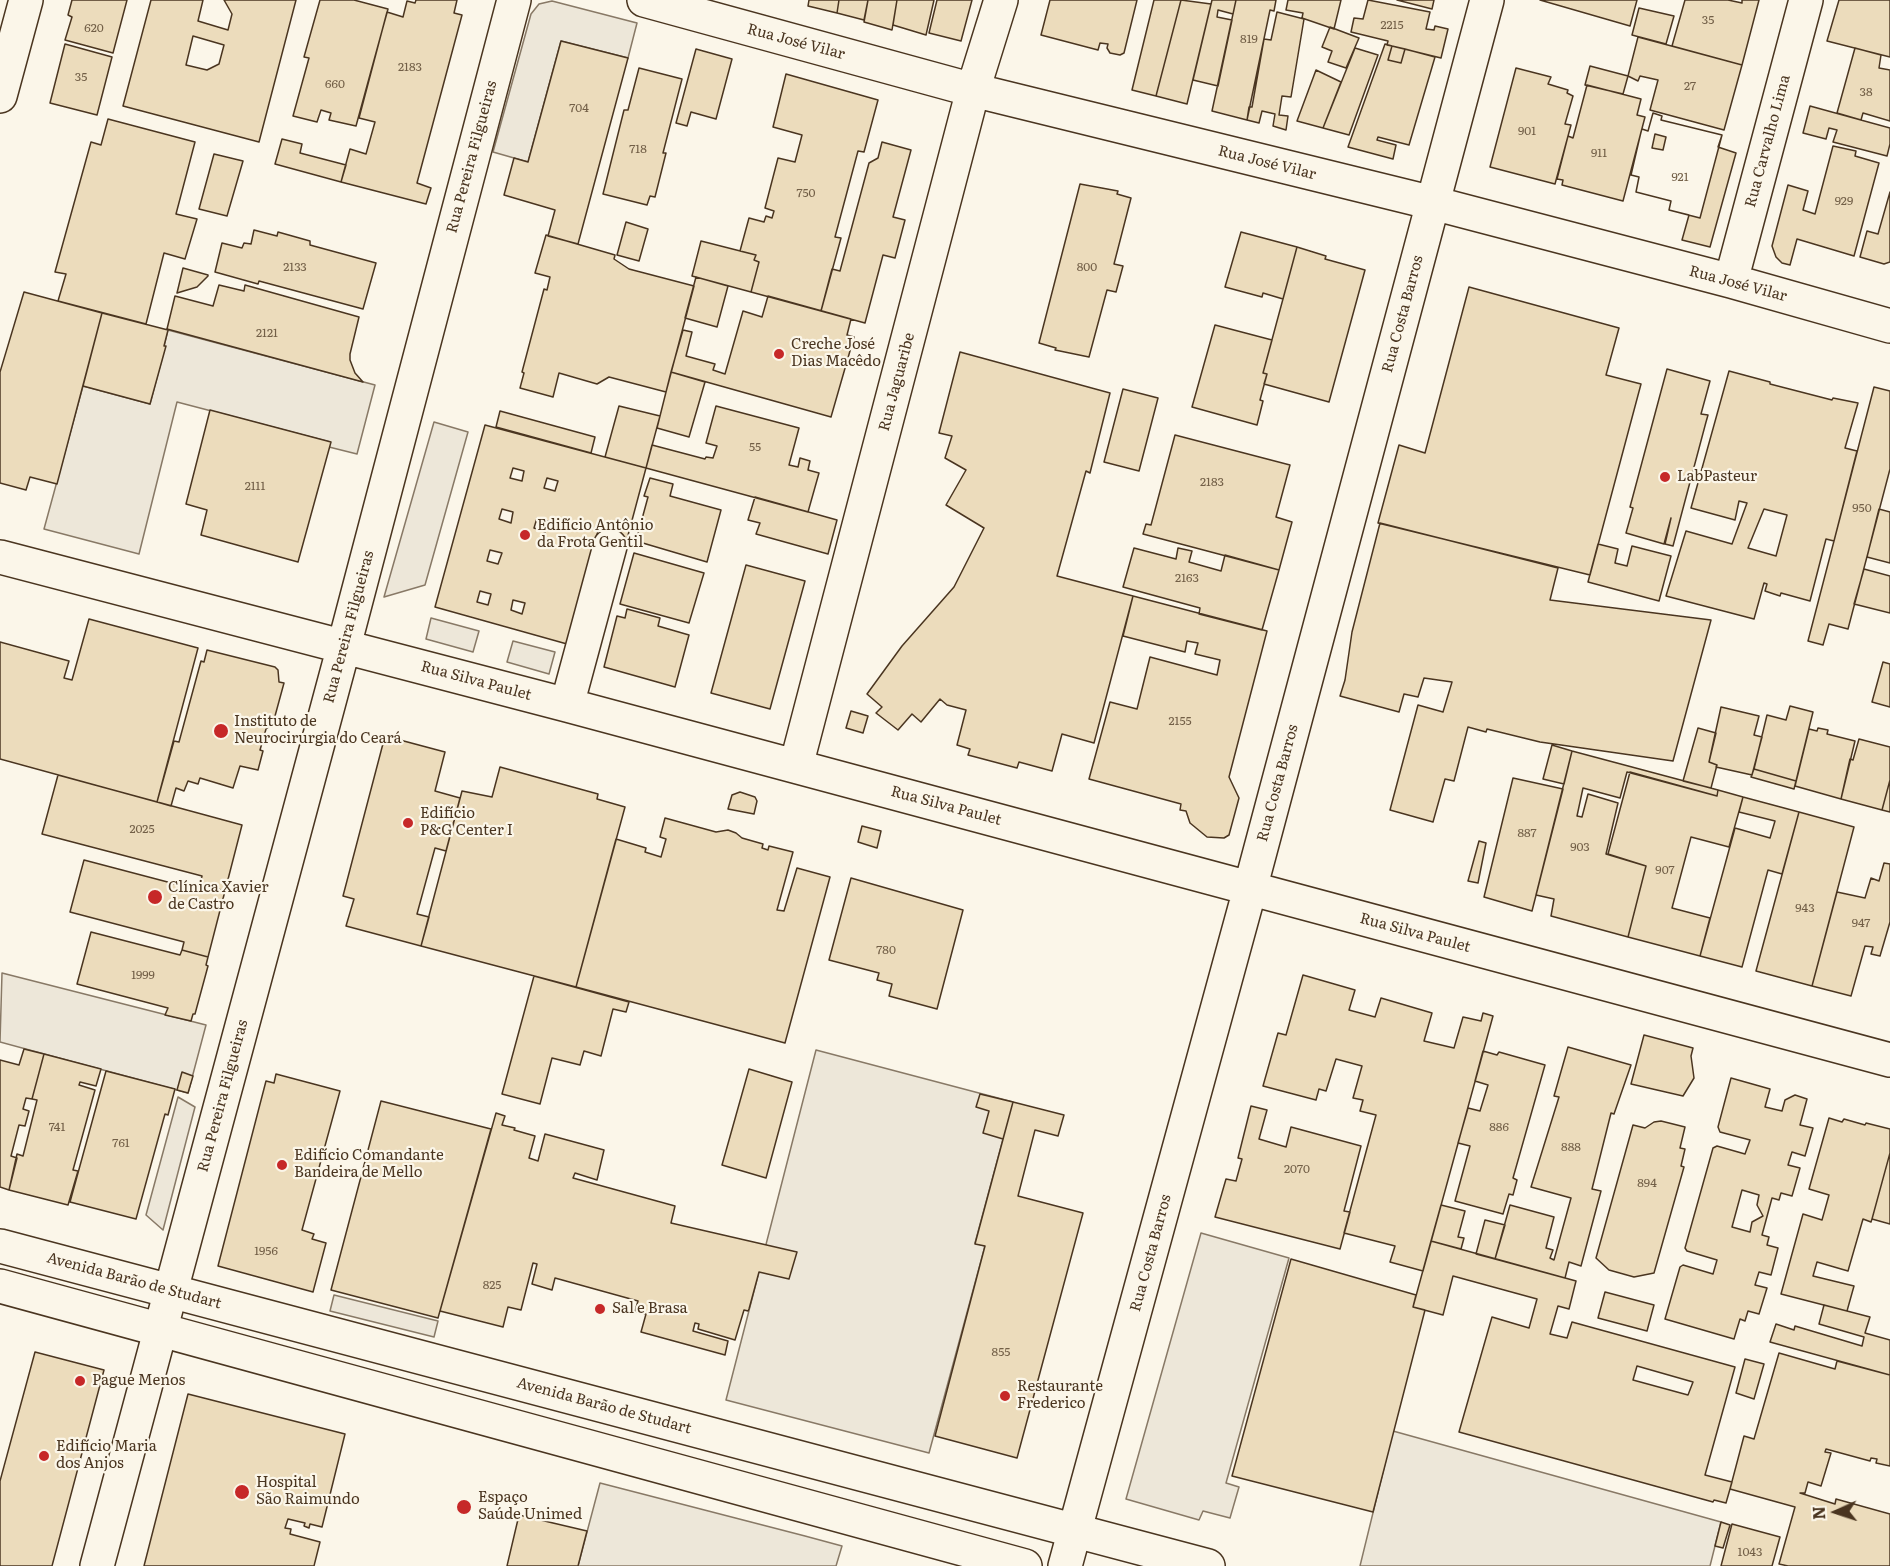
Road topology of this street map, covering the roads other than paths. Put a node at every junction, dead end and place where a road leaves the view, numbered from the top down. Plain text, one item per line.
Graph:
1 (26, 0) edge
2 (514, 0) edge
3 (644, 0) edge
4 (1001, 0) edge
5 (1487, 0) edge
6 (1806, 0) edge
7 (973, 90) junction
8 (0, 96) edge
9 (1433, 203) junction
10 (1731, 281) junction
11 (1890, 326) edge
12 (610, 546) dead end
13 (0, 557) edge
14 (344, 646) junction
15 (567, 705) junction
16 (796, 766) junction
17 (1250, 889) junction
18 (1890, 1060) edge
19 (0, 1246) edge
20 (0, 1286) edge
21 (171, 1290) junction
22 (160, 1329) junction
23 (1075, 1530) junction
24 (97, 1566) edge
25 (1026, 1566) edge
26 (1065, 1566) edge
27 (1208, 1566) edge

1 - 8 street
2 - 14 street, Rua Pereira Filgueiras
3 - 7 street, Rua José Vilar
4 - 7 street, Rua Jaguaribe
5 - 9 street, Rua Costa Barros
6 - 10 street, Rua Carvalho Lima
7 - 9 street, Rua José Vilar
7 - 16 street, Rua Jaguaribe
9 - 10 street, Rua José Vilar
9 - 17 street, Rua Costa Barros
10 - 11 street, Rua José Vilar
12 - 15 street
13 - 14 street, Rua Silva Paulet
14 - 15 street, Rua Silva Paulet
14 - 21 street, Rua Pereira Filgueiras
15 - 16 street, Rua Silva Paulet
16 - 17 street, Rua Silva Paulet
17 - 18 street, Rua Silva Paulet
17 - 23 street, Rua Costa Barros
19 - 21 street, Avenida Barão de Studart
20 - 22 street
21 - 22 street, Rua Pereira Filgueiras
21 - 23 street, Avenida Barão de Studart
22 - 24 street, Rua Pereira Filgueiras
22 - 25 street
23 - 26 street, Rua Costa Barros
23 - 27 street, Avenida Barão de Studart

